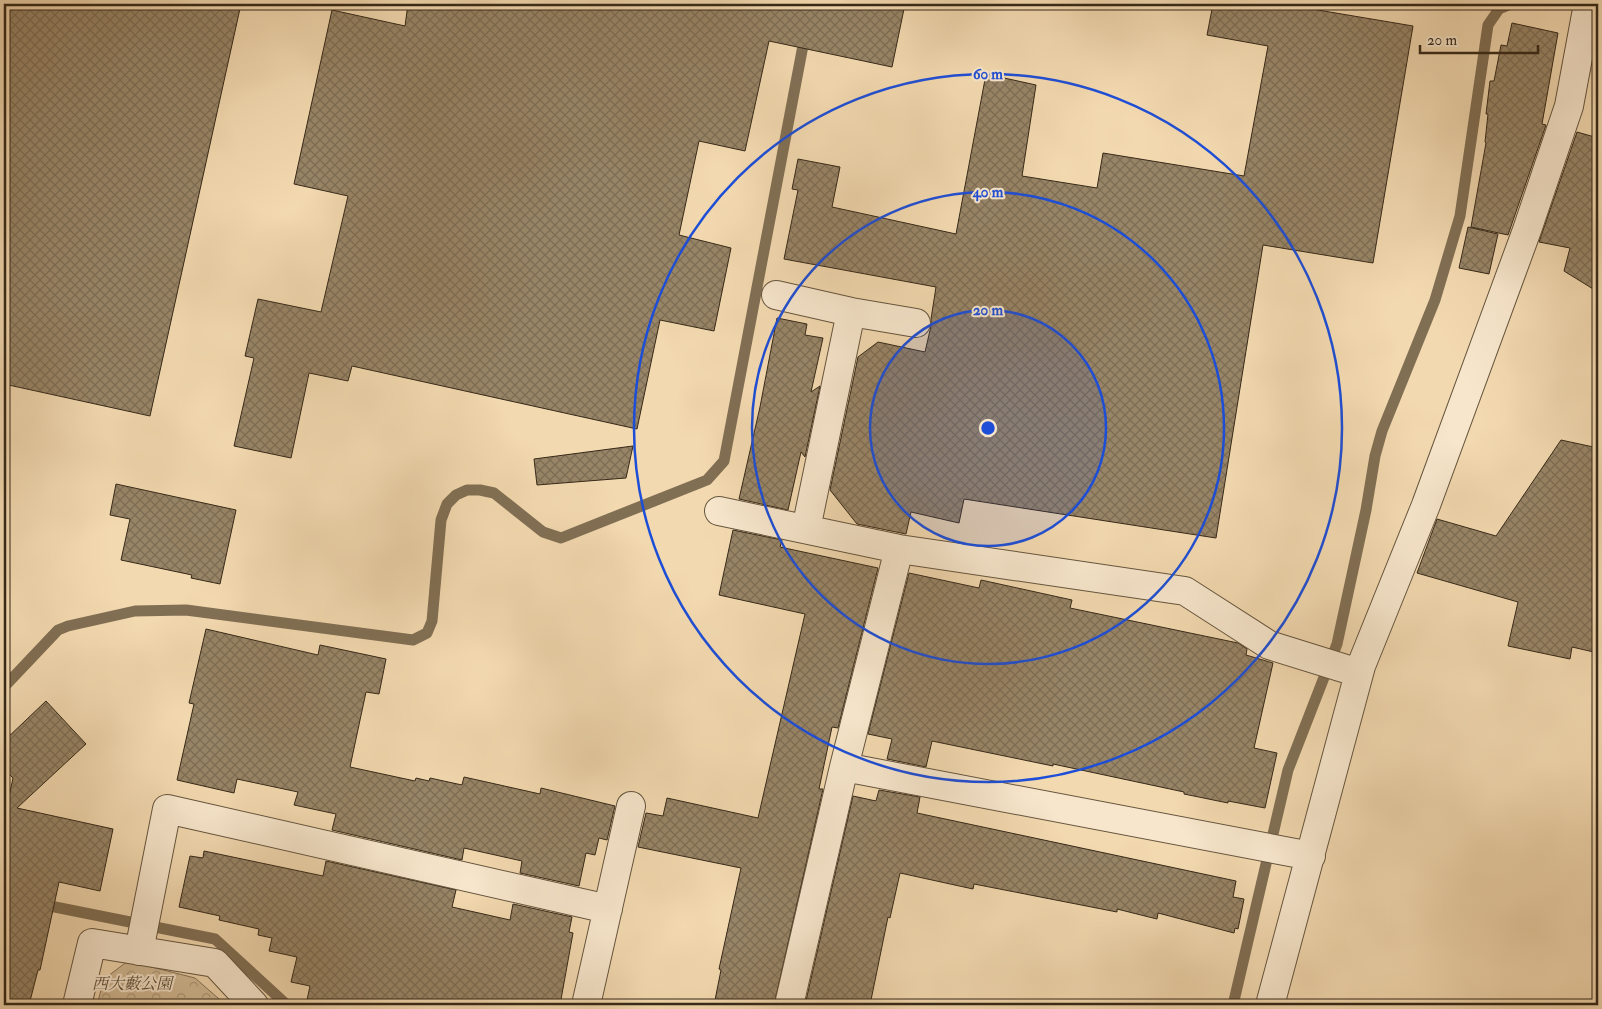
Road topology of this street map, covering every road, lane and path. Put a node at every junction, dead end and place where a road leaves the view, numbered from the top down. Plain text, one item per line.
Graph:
1 (1588, 4) edge
2 (776, 295) dead end
3 (851, 312) junction
4 (916, 323) dead end
5 (719, 511) dead end
6 (806, 529) junction
7 (899, 549) junction
8 (1359, 673) junction
9 (844, 766) junction
10 (630, 806) dead end
11 (1311, 856) junction
12 (608, 909) junction
13 (139, 950) junction
14 (77, 1005) edge
15 (254, 1005) edge
16 (586, 1005) edge
17 (789, 1005) edge
18 (1270, 1005) edge

1 - 8 street
2 - 3 street
3 - 4 street
3 - 6 street
5 - 6 street
6 - 7 street
7 - 8 street
7 - 9 street
8 - 11 street
9 - 11 street
9 - 17 street
10 - 12 street
11 - 18 street
12 - 13 street
12 - 16 street
13 - 14 street
13 - 15 street

